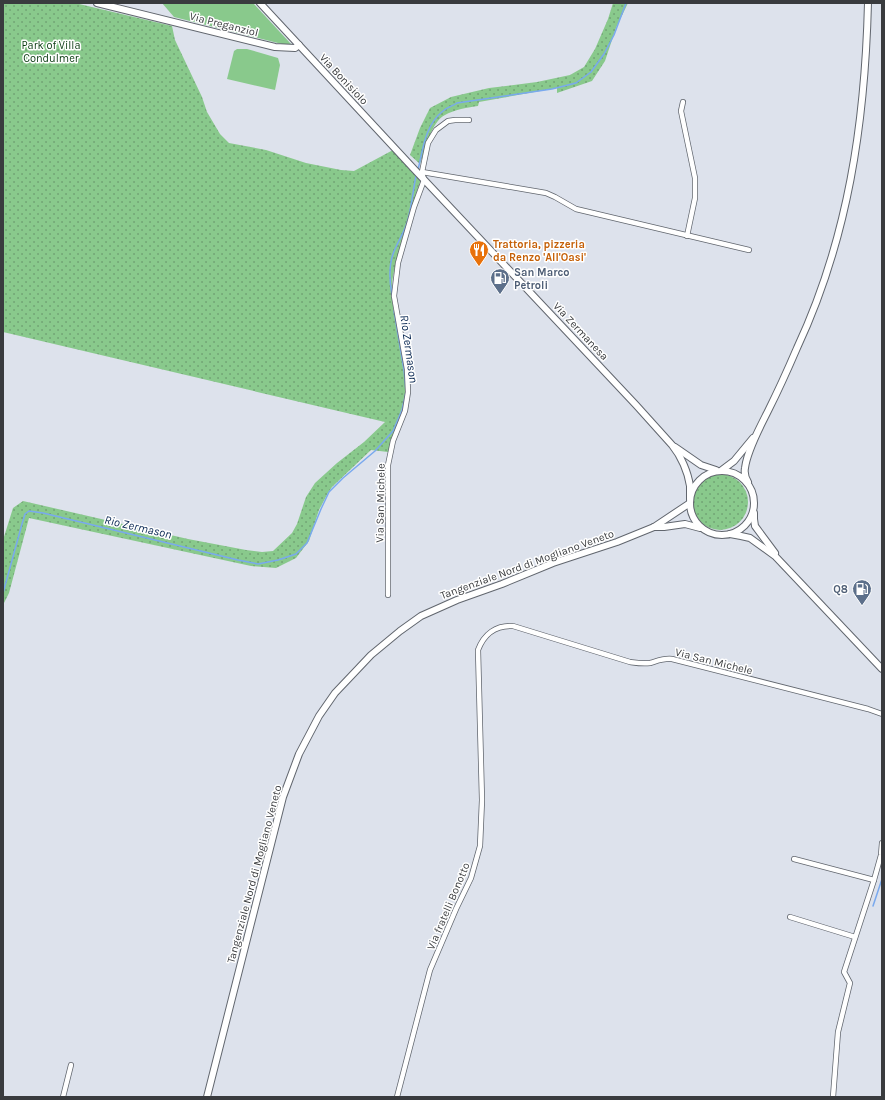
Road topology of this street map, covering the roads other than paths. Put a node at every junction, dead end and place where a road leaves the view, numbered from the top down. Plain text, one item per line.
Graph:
1 (97, 3) edge
2 (260, 3) edge
3 (868, 3) edge
4 (299, 45) junction
5 (683, 102) dead end
6 (469, 120) dead end
7 (414, 169) joint
8 (422, 172) junction
9 (424, 180) junction
10 (687, 236) junction
11 (749, 250) dead end
12 (759, 428) junction
13 (672, 445) junction
14 (720, 470) junction
15 (748, 482) junction
16 (690, 501) junction
17 (754, 508) junction
18 (654, 527) junction
19 (703, 529) junction
20 (730, 534) junction
21 (782, 562) junction
22 (388, 595) dead end
23 (496, 628) joint
24 (882, 669) edge
25 (882, 714) edge
26 (882, 843) edge
27 (794, 859) dead end
28 (874, 880) junction
29 (790, 917) dead end
30 (855, 938) junction
31 (71, 1065) dead end
32 (64, 1097) edge
33 (207, 1097) edge
34 (397, 1097) edge
35 (833, 1097) edge

1 - 4 main road, Via Preganziol
2 - 4 main road, Via Bonisiolo
3 - 12 main road
4 - 7 main road, Via Bonisiolo
5 - 10 street
6 - 8 street, Via Zermanesa
7 - 9 main road, Via Zermanesa
8 - 9 street, Via Zermanesa
8 - 10 street
9 - 13 main road, Via Zermanesa
9 - 22 street, Via San Michele
10 - 11 street
12 - 14 main road
12 - 15 main road
13 - 14 main road, Via Zermanesa
13 - 16 main road, Via Zermanesa
14 - 15 main road, Via Zermanesa
14 - 16 main road
15 - 17 main road
16 - 18 main road, Tangenziale Nord di Mogliano Veneto
16 - 19 main road, Via Zermanesa
17 - 20 main road
17 - 21 main road
18 - 19 main road, Tangenziale Nord di Mogliano Veneto
18 - 33 main road, Tangenziale Nord di Mogliano Veneto
19 - 20 main road
20 - 21 main road
21 - 24 main road
23 - 25 street, Via San Michele
23 - 34 street, Via fratelli Bonotto
26 - 28 street
27 - 28 street
28 - 30 street
29 - 30 street
30 - 35 street
31 - 32 street

